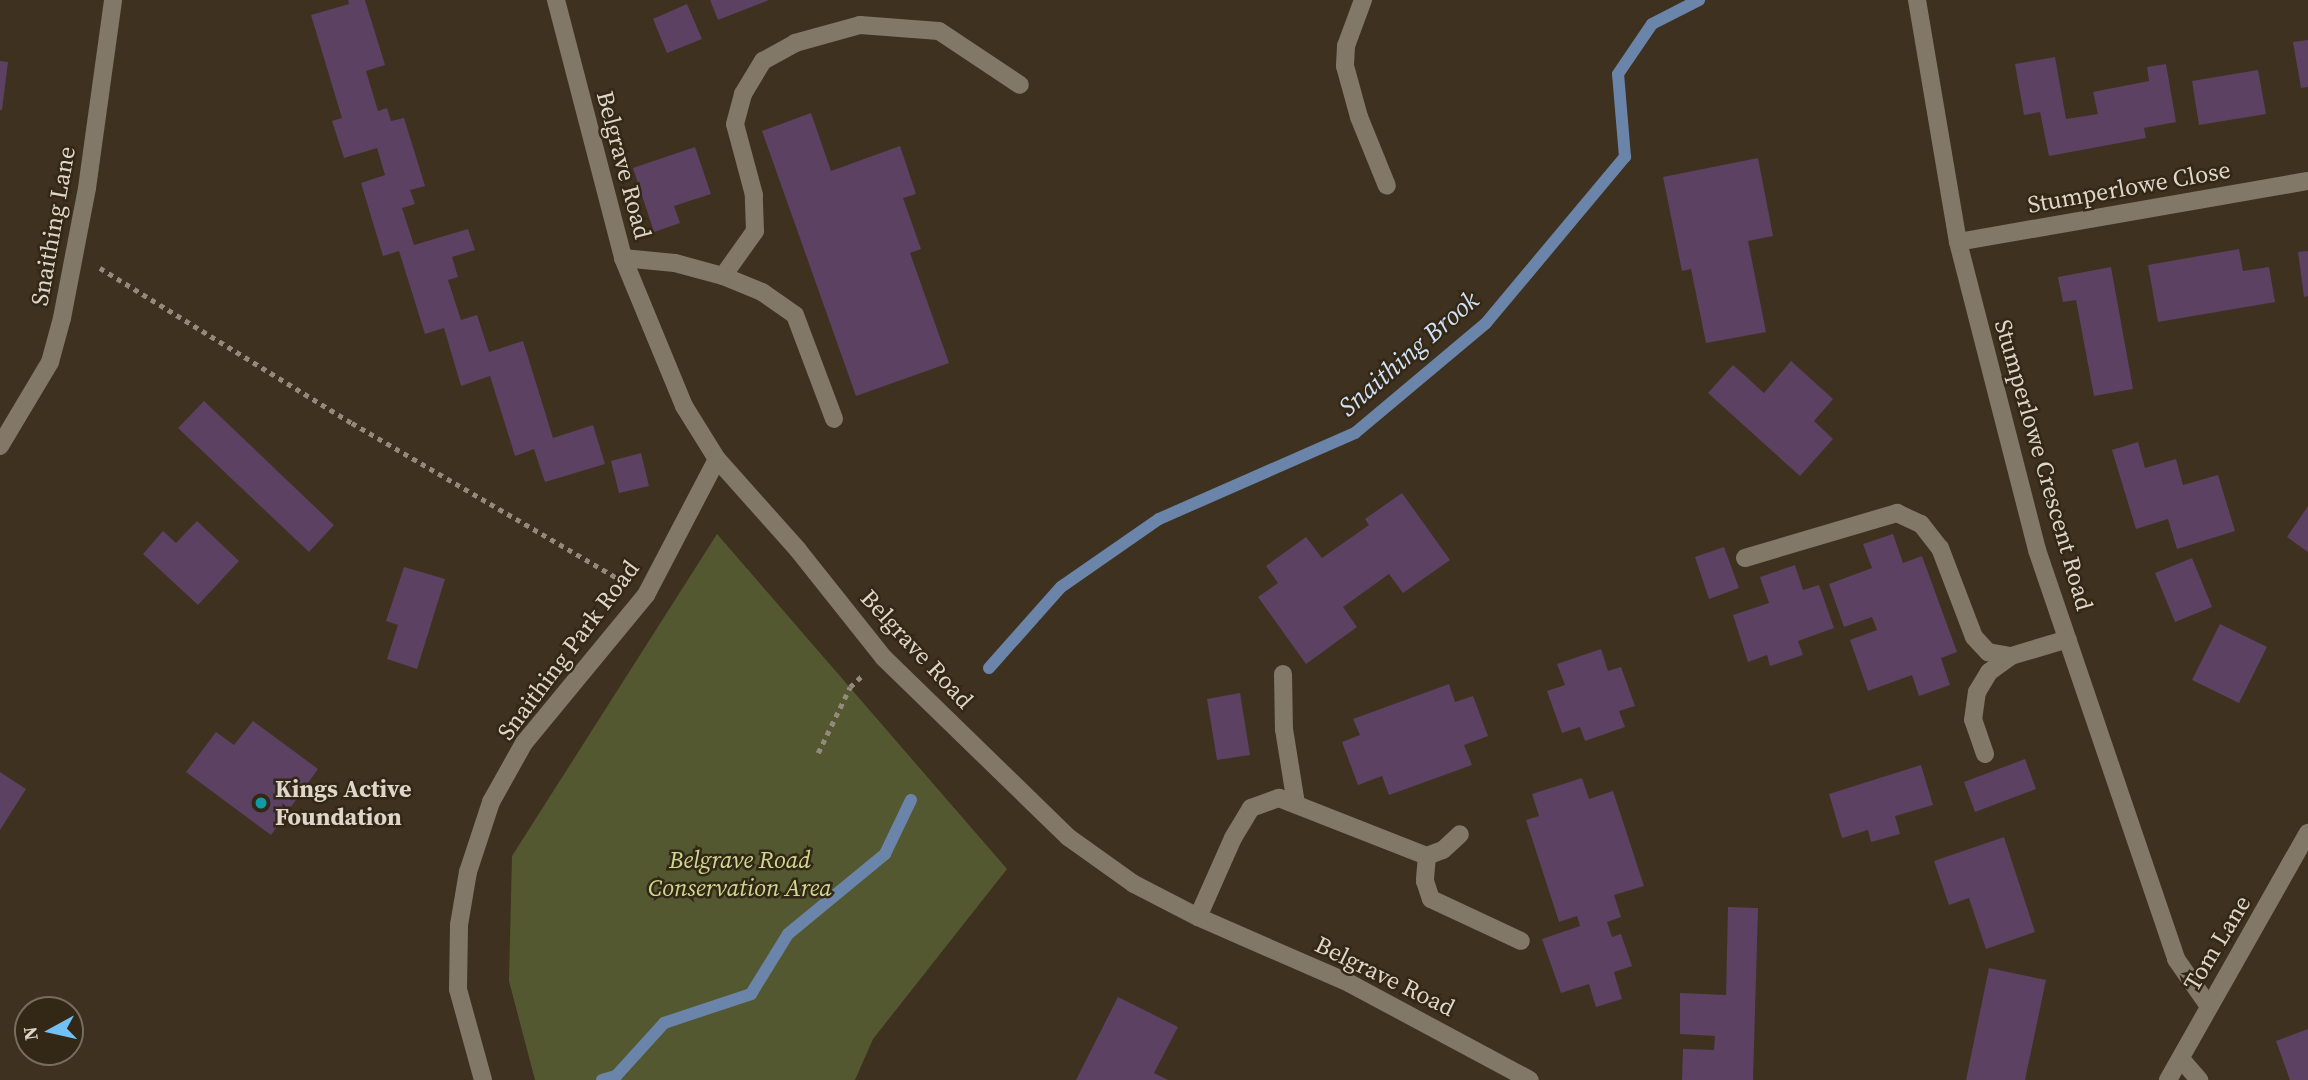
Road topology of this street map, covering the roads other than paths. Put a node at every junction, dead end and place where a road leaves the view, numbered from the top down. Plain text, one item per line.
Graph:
1 (113, 0) edge
2 (556, 0) edge
3 (1363, 0) edge
4 (1917, 0) edge
5 (1020, 85) dead end
6 (2308, 181) edge
7 (1387, 186) dead end
8 (1958, 242) junction
9 (623, 258) junction
10 (723, 276) junction
11 (834, 419) dead end
12 (0, 446) edge
13 (717, 459) junction
14 (1745, 558) dead end
15 (2068, 639) junction
16 (2011, 656) junction
17 (1283, 674) dead end
18 (1985, 754) dead end
19 (1296, 804) junction
20 (2308, 833) edge
21 (1460, 834) dead end
22 (1427, 856) junction
23 (1198, 917) junction
24 (1521, 941) dead end
25 (2207, 1005) junction
26 (2181, 1059) junction
27 (483, 1080) edge
28 (1530, 1080) edge
29 (2168, 1080) edge
30 (2199, 1080) edge

1 - 12 street, Snaithing Lane
2 - 9 street, Belgrave Road
3 - 7 street
4 - 8 street, Stumperlowe Crescent Road
5 - 10 street
6 - 8 street, Stumperlowe Close
8 - 15 street, Stumperlowe Crescent Road
9 - 10 street
9 - 13 street, Belgrave Road
10 - 11 street
13 - 23 street, Belgrave Road
13 - 27 street, Snaithing Park Road
14 - 16 street
15 - 16 street
15 - 25 street, Stumperlowe Crescent Road
16 - 18 street
17 - 19 street
19 - 22 street
19 - 23 street
20 - 25 street, Tom Lane
21 - 22 street
22 - 24 street
23 - 28 street, Belgrave Road
25 - 26 street, Tom Lane
26 - 29 street, Tom Lane
26 - 30 street

